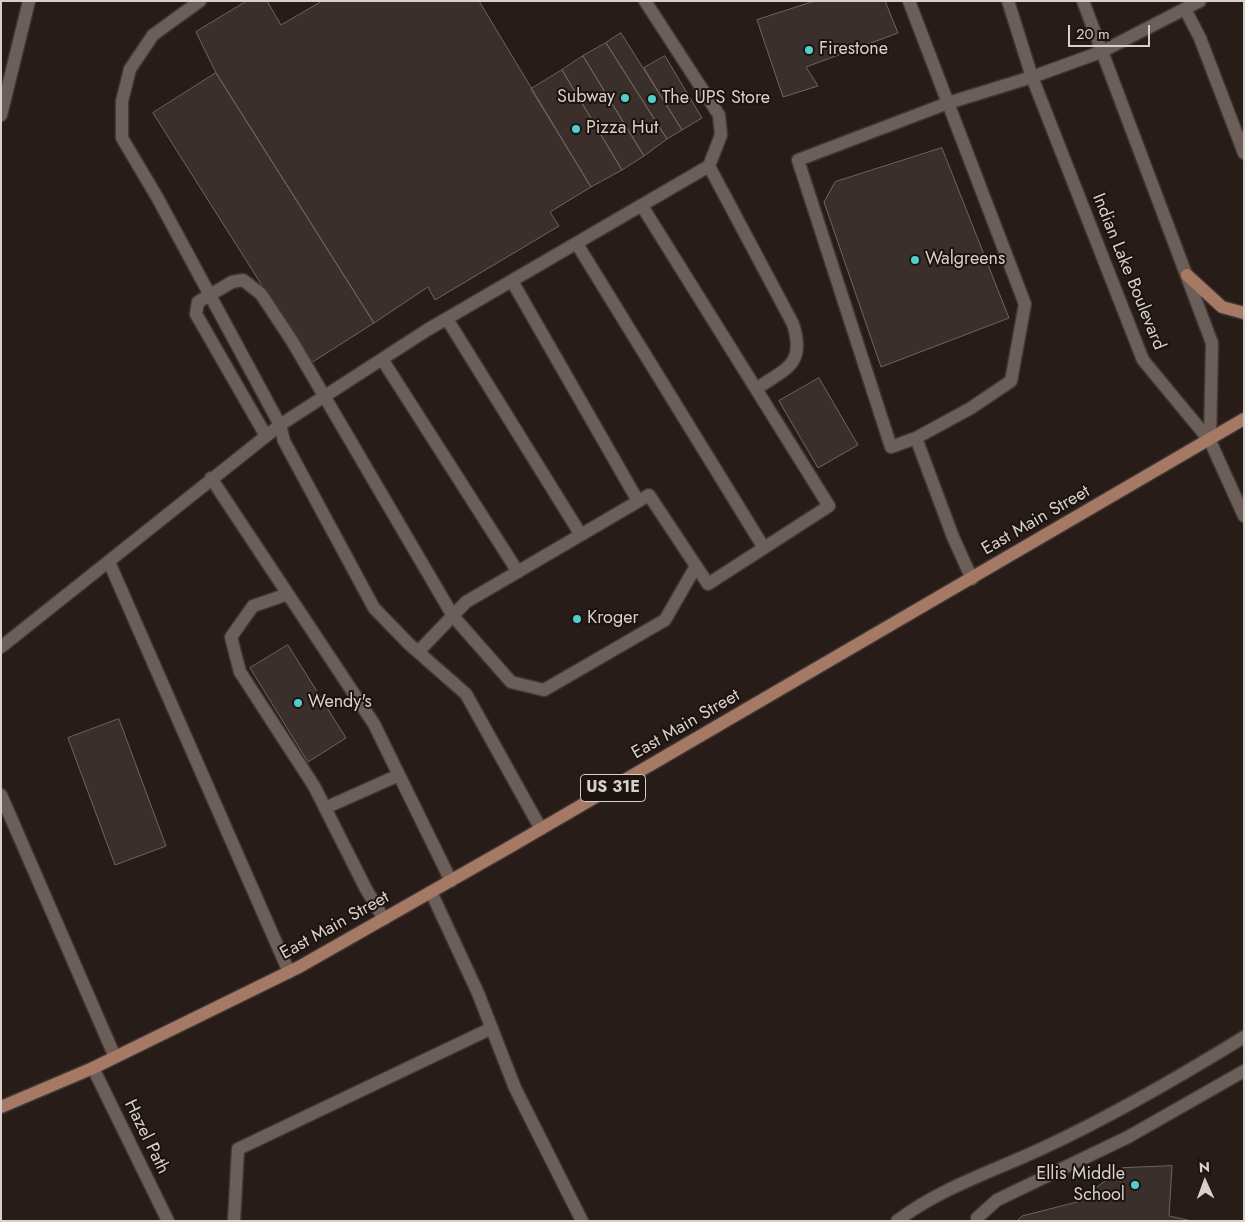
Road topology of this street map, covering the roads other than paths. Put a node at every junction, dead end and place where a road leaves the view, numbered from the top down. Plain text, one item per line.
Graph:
1 (29, 1) edge
2 (200, 1) edge
3 (644, 1) edge
4 (909, 1) edge
5 (1008, 1) edge
6 (1083, 1) edge
7 (1200, 1) edge
8 (1185, 9) junction
9 (1101, 52) junction
10 (1032, 77) junction
11 (948, 103) junction
12 (1, 115) edge
13 (1244, 153) edge
14 (709, 166) junction
15 (642, 206) junction
16 (577, 244) junction
17 (1187, 275) junction
18 (512, 281) junction
19 (210, 294) junction
20 (1244, 313) edge
21 (448, 319) junction
22 (382, 359) junction
23 (756, 389) junction
24 (324, 395) junction
25 (1244, 419) edge
26 (280, 425) junction
27 (266, 436) junction
28 (916, 438) junction
29 (1210, 441) junction
30 (211, 478) junction
31 (638, 501) junction
32 (1244, 516) edge
33 (581, 535) junction
34 (764, 548) junction
35 (109, 562) junction
36 (696, 566) junction
37 (518, 572) junction
38 (972, 579) junction
39 (288, 594) junction
40 (453, 616) junction
41 (1, 647) edge
42 (418, 652) junction
43 (399, 775) junction
44 (1, 795) edge
45 (325, 808) junction
46 (541, 829) junction
47 (451, 881) junction
48 (431, 892) junction
49 (384, 919) junction
50 (289, 972) junction
51 (492, 1028) junction
52 (1244, 1037) edge
53 (115, 1057) junction
54 (93, 1068) junction
55 (1244, 1071) edge
56 (1, 1107) edge
57 (168, 1221) edge
58 (234, 1221) edge
59 (582, 1221) edge
60 (897, 1221) edge
61 (977, 1221) edge

1 - 12 main road
2 - 19 main road
3 - 14 main road
4 - 11 main road
5 - 10 main road, Indian Lake Boulevard
6 - 9 main road
7 - 8 main road
8 - 9 main road
8 - 13 main road
9 - 10 main road
9 - 17 main road
10 - 11 main road
10 - 29 main road, Indian Lake Boulevard
11 - 28 main road
11 - 28 main road
14 - 15 main road
14 - 23 main road
15 - 16 main road
15 - 23 main road
16 - 18 main road
16 - 34 main road
17 - 20 main road
17 - 29 main road
18 - 21 main road
18 - 31 main road
19 - 24 main road
19 - 26 main road
19 - 27 main road
21 - 22 main road
21 - 33 main road
22 - 24 main road
22 - 37 main road
23 - 34 main road
24 - 26 main road
24 - 40 main road
25 - 29 main road, East Main Street / US 31E
26 - 27 main road
26 - 42 main road
27 - 30 main road
28 - 38 main road
29 - 32 main road
29 - 38 main road, East Main Street / US 31E
30 - 35 main road
30 - 39 main road
31 - 33 main road
31 - 36 main road
33 - 37 main road
34 - 36 main road
35 - 41 main road
35 - 50 main road
36 - 40 main road
37 - 40 main road
38 - 46 main road, East Main Street / US 31E
39 - 43 main road
39 - 45 main road
40 - 42 main road
42 - 46 main road
43 - 45 main road
43 - 47 main road
44 - 53 main road
45 - 49 main road
46 - 47 main road, East Main Street / US 31E
47 - 48 main road, East Main Street / US 31E
48 - 49 main road, East Main Street / US 31E
48 - 51 main road
49 - 50 main road, East Main Street / US 31E
50 - 53 main road, East Main Street / US 31E
51 - 58 main road
51 - 59 main road
52 - 60 main road
53 - 54 main road, East Main Street / US 31E
54 - 56 main road, East Main Street / US 31E
54 - 57 main road, Hazel Path
55 - 61 main road

